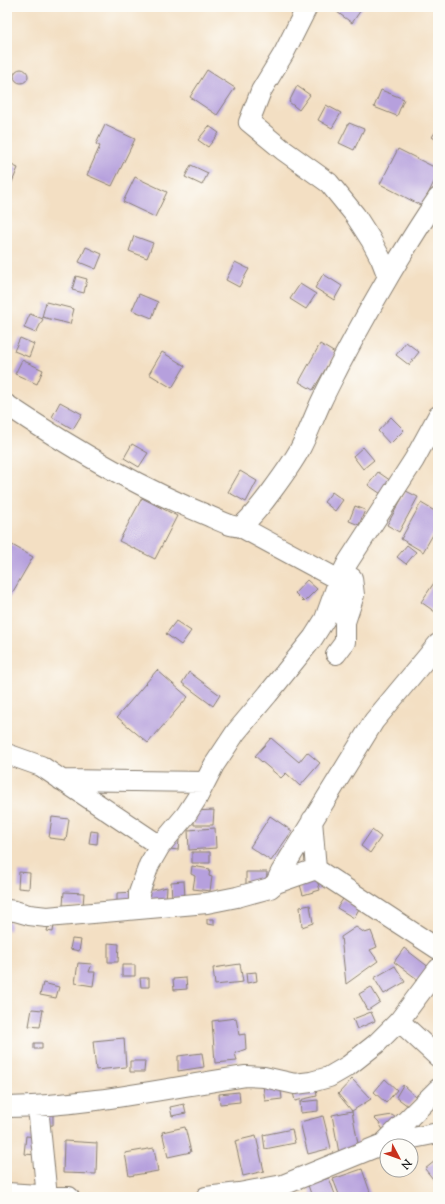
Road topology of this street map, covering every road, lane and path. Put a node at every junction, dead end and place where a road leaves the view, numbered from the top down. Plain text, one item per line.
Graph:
1 (307, 7) edge
2 (438, 198) edge
3 (388, 277) junction
4 (7, 405) edge
5 (438, 416) edge
6 (239, 526) junction
7 (339, 580) junction
8 (438, 644) edge
9 (336, 654) dead end
10 (7, 754) edge
11 (61, 780) junction
12 (205, 782) junction
13 (312, 820) junction
14 (160, 846) junction
15 (316, 869) junction
16 (276, 883) junction
17 (139, 909) junction
18 (7, 910) edge
19 (438, 949) edge
20 (438, 969) edge
21 (399, 1021) junction
22 (438, 1057) edge
23 (438, 1089) edge
24 (7, 1107) edge
25 (38, 1107) junction
26 (438, 1133) edge
27 (389, 1138) edge
28 (413, 1138) edge
29 (379, 1146) edge
30 (7, 1193) edge
31 (47, 1196) edge
32 (69, 1197) edge
33 (206, 1197) edge

1 - 3 street
2 - 3 street
3 - 6 street
4 - 6 street
5 - 7 street
6 - 7 street
7 - 9 street
7 - 12 street
8 - 13 street
10 - 11 street
11 - 12 street
11 - 14 street
12 - 14 street
13 - 15 street
13 - 16 street
14 - 17 street
15 - 16 street
15 - 19 street
16 - 17 street
17 - 18 street
20 - 21 street
21 - 22 street
21 - 25 street
23 - 27 street
24 - 25 street
25 - 31 street
26 - 28 street
29 - 33 street
30 - 31 street
31 - 32 street

